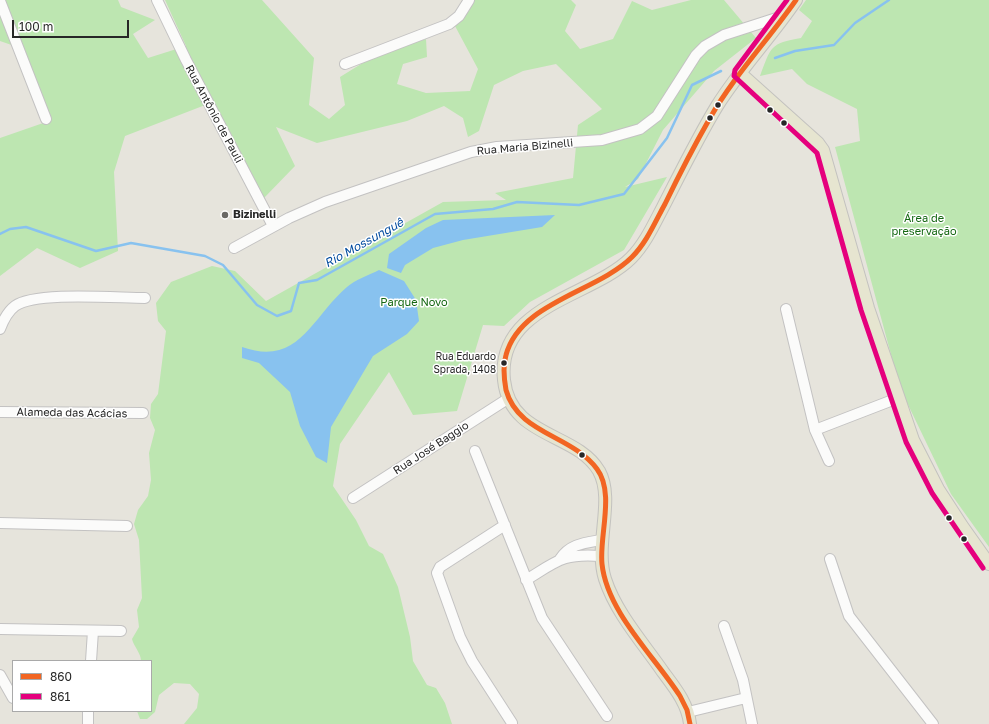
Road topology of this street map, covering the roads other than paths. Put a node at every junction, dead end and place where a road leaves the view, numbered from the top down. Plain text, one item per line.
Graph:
1 (157, 0) edge
2 (469, 0) edge
3 (796, 0) edge
4 (0, 1) edge
5 (786, 15) junction
6 (345, 64) dead end
7 (741, 74) junction
8 (46, 119) dead end
9 (273, 226) junction
10 (234, 248) dead end
11 (145, 298) dead end
12 (786, 309) dead end
13 (0, 329) edge
14 (509, 398) junction
15 (898, 398) junction
16 (0, 412) edge
17 (143, 413) dead end
18 (815, 430) junction
19 (475, 451) dead end
20 (829, 461) dead end
21 (353, 498) dead end
22 (0, 523) edge
23 (505, 525) junction
24 (127, 526) dead end
25 (601, 540) junction
26 (601, 556) junction
27 (560, 559) junction
28 (830, 559) dead end
29 (989, 564) edge
30 (526, 580) junction
31 (724, 626) dead end
32 (0, 629) edge
33 (93, 631) junction
34 (121, 631) dead end
35 (91, 660) edge
36 (0, 675) edge
37 (12, 696) edge
38 (746, 698) junction
39 (88, 712) edge
40 (607, 716) dead end
41 (689, 718) edge
42 (512, 723) dead end
43 (88, 724) edge
44 (752, 724) edge
45 (933, 724) edge

1 - 9 street, Rua Antônio de Pauli
2 - 6 street
3 - 5 main road
4 - 8 street
5 - 7 main road
5 - 9 street, Rua Maria Bizinelli
7 - 14 main road
7 - 15 main road
9 - 10 street, Rua Maria Bizinelli
11 - 13 street
12 - 18 street
14 - 21 street, Rua José Baggio
14 - 25 main road
15 - 18 street
15 - 29 main road
16 - 17 street, Alameda das Acácias
18 - 20 street
19 - 23 street
22 - 24 street
23 - 30 street
23 - 42 street
25 - 26 main road
25 - 27 street
26 - 27 street
26 - 41 main road
27 - 30 street
28 - 45 street
30 - 40 street
31 - 38 street
32 - 33 street
33 - 34 street
33 - 35 street
36 - 37 street
38 - 41 street
38 - 44 street
39 - 43 street

